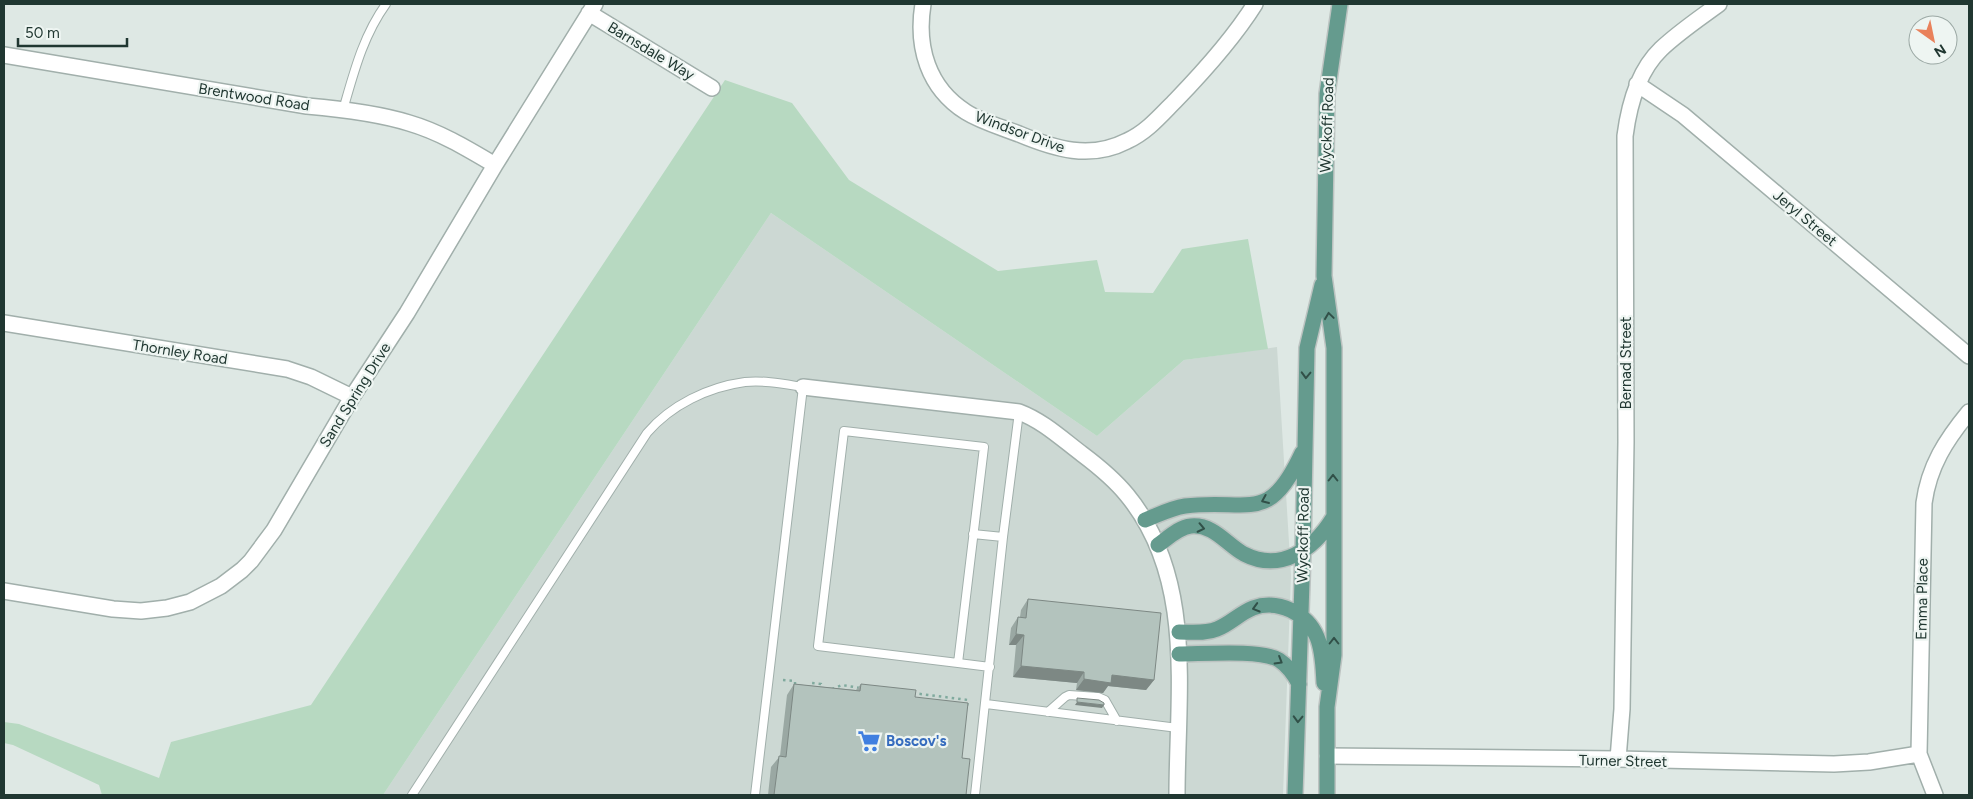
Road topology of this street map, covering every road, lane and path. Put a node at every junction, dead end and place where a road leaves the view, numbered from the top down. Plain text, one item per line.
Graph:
1 (386, 4) edge
2 (923, 4) edge
3 (1255, 4) edge
4 (1340, 4) edge
5 (1719, 4) edge
6 (592, 8) edge
7 (4, 54) edge
8 (1637, 84) junction
9 (712, 88) dead end
10 (343, 110) junction
11 (495, 165) junction
12 (1324, 276) junction
13 (4, 323) edge
14 (1969, 356) edge
15 (803, 386) junction
16 (352, 397) junction
17 (1019, 412) junction
18 (1969, 412) edge
19 (1304, 449) junction
20 (1333, 518) junction
21 (1145, 520) junction
22 (973, 534) junction
23 (1003, 537) junction
24 (1158, 545) junction
25 (1303, 551) junction
26 (4, 591) edge
27 (1301, 618) junction
28 (1178, 632) junction
29 (1179, 654) junction
30 (958, 663) junction
31 (990, 667) junction
32 (783, 680) dead end
33 (1299, 684) junction
34 (866, 688) edge
35 (911, 693) edge
36 (986, 704) junction
37 (1327, 707) junction
38 (967, 709) edge
39 (1048, 712) junction
40 (1117, 721) junction
41 (1178, 728) junction
42 (1919, 754) junction
43 (1327, 756) junction
44 (1618, 759) junction
45 (412, 795) edge
46 (755, 795) edge
47 (975, 795) edge
48 (1177, 795) edge
49 (1295, 795) edge
50 (1327, 795) edge
51 (1935, 795) edge

1 - 10 lane
2 - 3 street, Windsor Drive
4 - 12 main road, Wyckoff Road
5 - 8 street, Bernad Street
6 - 9 street, Barnsdale Way
6 - 11 street, Sand Spring Drive
7 - 10 street, Brentwood Road
8 - 14 street, Jeryl Street
8 - 44 street, Bernad Street
10 - 11 street, Brentwood Road
11 - 16 street, Sand Spring Drive
12 -> 19 main road, Wyckoff Road
20 -> 12 main road, Wyckoff Road
13 - 16 street, Thornley Road
15 - 17 street
15 - 45 lane
15 - 46 lane
16 - 26 street, Sand Spring Drive
17 - 21 street
17 - 23 lane
18 - 42 street, Emma Place
19 -> 21 main road
19 - 25 main road, Wyckoff Road
20 - 25 main road
37 -> 20 main road, Wyckoff Road
21 - 24 street
22 - 23 lane
22 - 30 lane
22 - 30 lane
23 - 31 lane
24 -> 25 main road
24 - 28 street
25 - 27 main road, Wyckoff Road
27 -> 28 main road
27 - 33 main road, Wyckoff Road
27 - 37 main road
28 - 29 street
29 -> 33 main road
29 - 41 street
30 - 31 lane
31 - 36 lane
32 - 34 path
33 -> 49 main road, Wyckoff Road
35 - 38 path
36 - 39 lane
36 - 47 lane
37 - 43 main road, Wyckoff Road
39 - 40 lane
39 - 40 lane
40 - 41 lane
41 - 48 street
42 - 44 street, Turner Street
42 - 51 street, Emma Place
43 - 44 street, Turner Street
43 - 50 main road, Wyckoff Road

